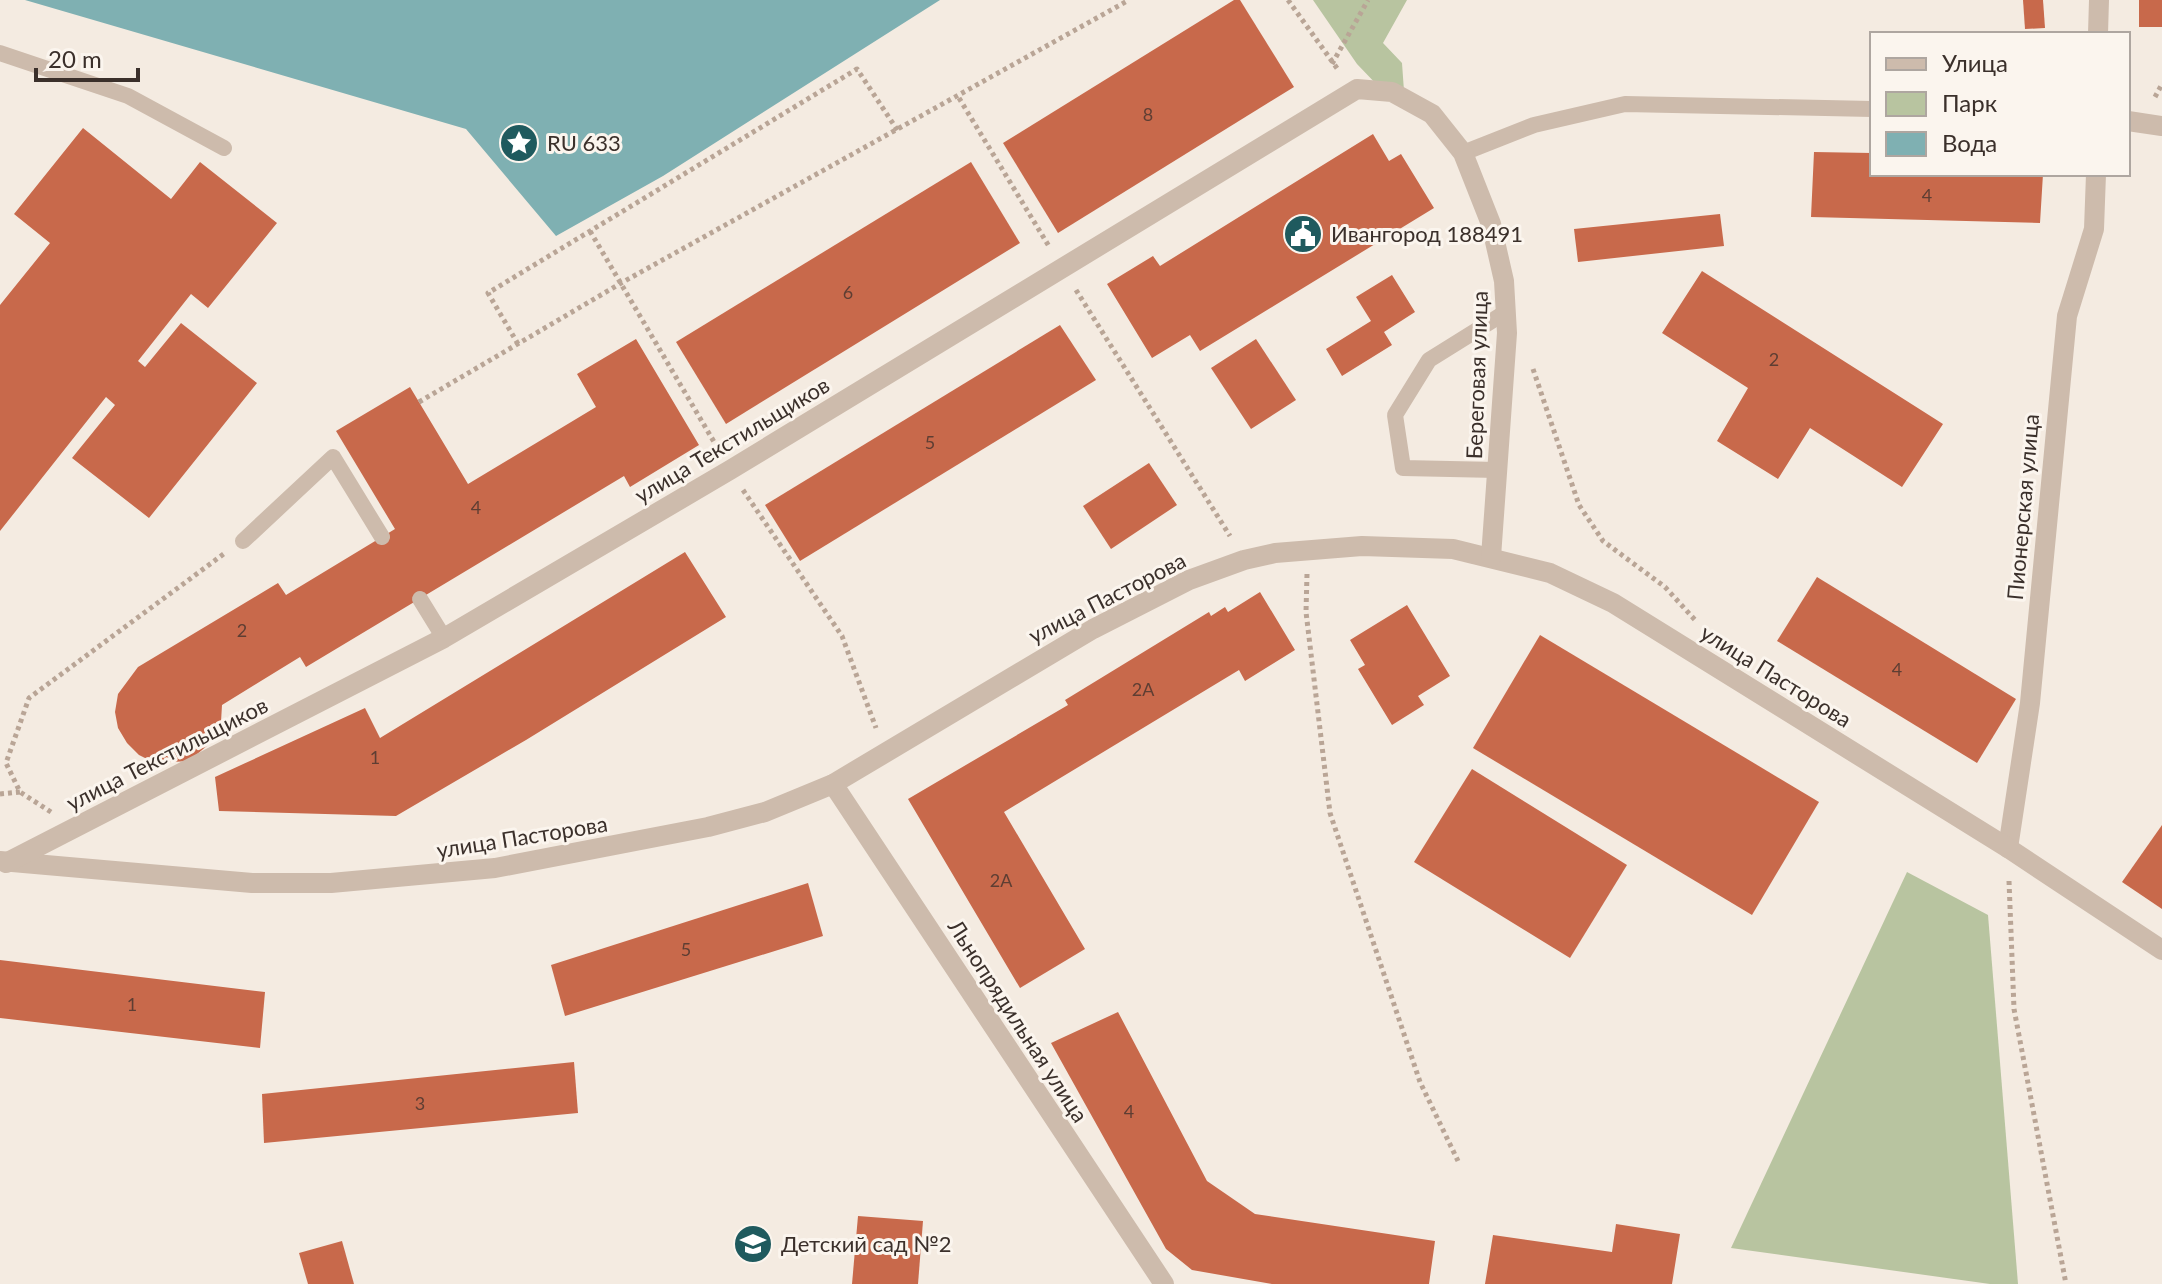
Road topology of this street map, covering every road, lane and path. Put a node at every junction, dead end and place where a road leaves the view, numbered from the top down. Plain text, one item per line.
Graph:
1 (1129, 0) edge
2 (1288, 0) edge
3 (1368, 0) edge
4 (2099, 0) edge
5 (2098, 32) edge
6 (0, 53) edge
7 (1332, 64) junction
8 (1357, 89) junction
9 (959, 98) junction
10 (1870, 109) edge
11 (2130, 121) edge
12 (2162, 126) edge
13 (898, 131) junction
14 (224, 148) dead end
15 (1463, 153) junction
16 (2096, 176) edge
17 (590, 231) junction
18 (1062, 268) junction
19 (623, 282) junction
20 (1506, 312) junction
21 (518, 344) junction
22 (1529, 356) dead end
23 (419, 402) dead end
24 (730, 470) junction
25 (1497, 470) junction
26 (382, 537) dead end
27 (243, 541) joint
28 (1308, 549) junction
29 (1491, 557) junction
30 (1244, 560) junction
31 (420, 599) dead end
32 (1705, 629) dead end
33 (444, 638) junction
34 (885, 752) junction
35 (833, 784) junction
36 (20, 792) junction
37 (0, 794) edge
38 (86, 823) junction
39 (2008, 848) junction
40 (2, 863) edge
41 (2162, 950) edge
42 (1458, 1161) dead end
43 (1164, 1284) edge
44 (2066, 1284) edge

1 - 9 path
2 - 7 path
3 - 7 path
4 - 5 street
6 - 14 lane
7 - 8 path
8 - 15 street
8 - 18 street, улица Текстильщиков
9 - 13 path
9 - 18 path
10 - 15 lane
11 - 12 street
13 - 17 path
13 - 19 path
15 - 20 street, Береговая улица
16 - 39 street, Пионерская улица
17 - 19 path
17 - 21 path
18 - 24 street, улица Текстильщиков
18 - 30 path
19 - 21 path
19 - 24 path
20 - 25 street, Береговая улица
20 - 25 lane
21 - 23 path
22 - 32 path
24 - 33 street, улица Текстильщиков
24 - 34 path
25 - 29 street, Береговая улица
26 - 27 lane
27 - 36 path
28 - 29 street, улица Пасторова
28 - 30 street, улица Пасторова
28 - 42 path
29 - 39 street, улица Пасторова
30 - 34 street, улица Пасторова
31 - 33 lane
33 - 38 street, улица Текстильщиков
34 - 35 street, улица Пасторова
35 - 40 street, улица Пасторова
35 - 43 street, Льнопрядильная улица
36 - 37 path
36 - 38 path
38 - 40 street, улица Текстильщиков
39 - 41 street, улица Пасторова
39 - 44 path

